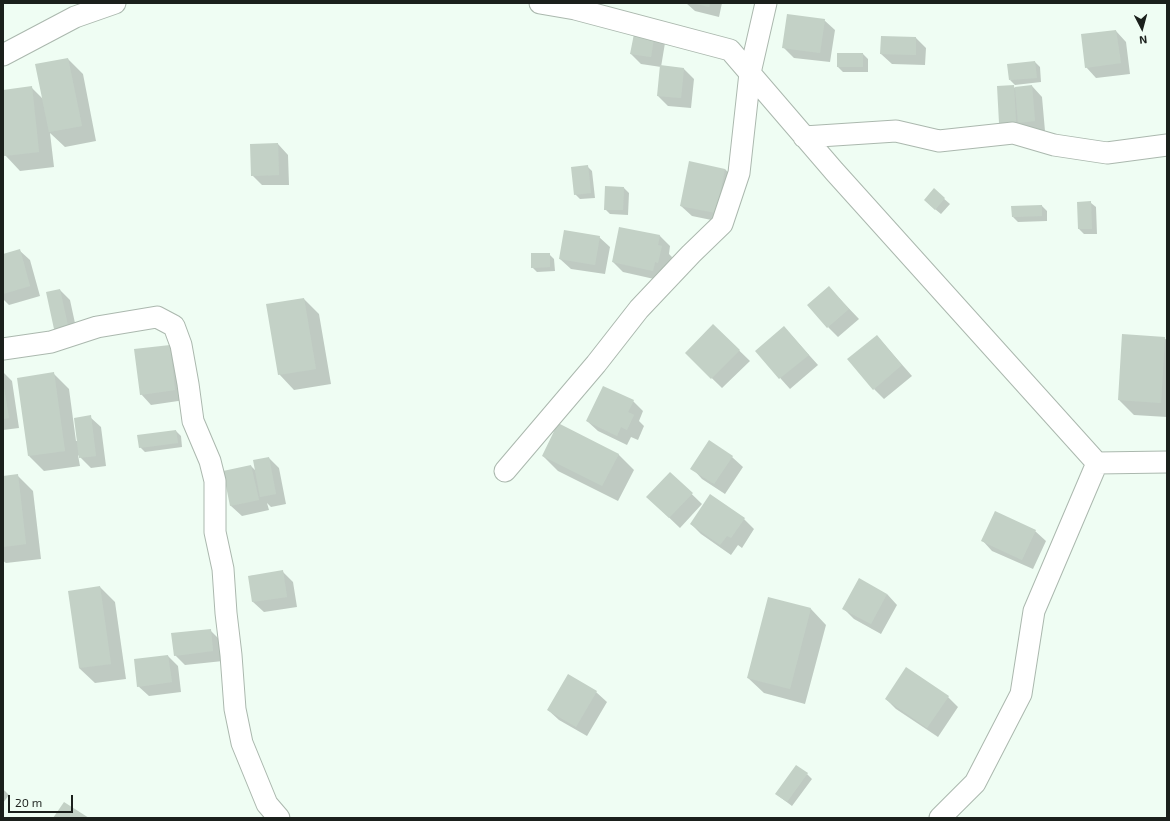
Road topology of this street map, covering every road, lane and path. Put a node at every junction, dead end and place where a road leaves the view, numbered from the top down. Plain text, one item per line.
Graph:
1 (115, 3) edge
2 (540, 3) edge
3 (766, 3) edge
4 (3, 55) edge
5 (750, 73) junction
6 (804, 137) junction
7 (1167, 145) edge
8 (3, 349) edge
9 (1167, 462) edge
10 (1097, 464) junction
11 (505, 470) dead end
12 (279, 818) edge
13 (940, 818) edge

1 - 4 street
2 - 5 street
3 - 5 street
5 - 6 street
5 - 11 street
6 - 7 street
6 - 10 street
8 - 12 street
9 - 10 street
10 - 13 street

